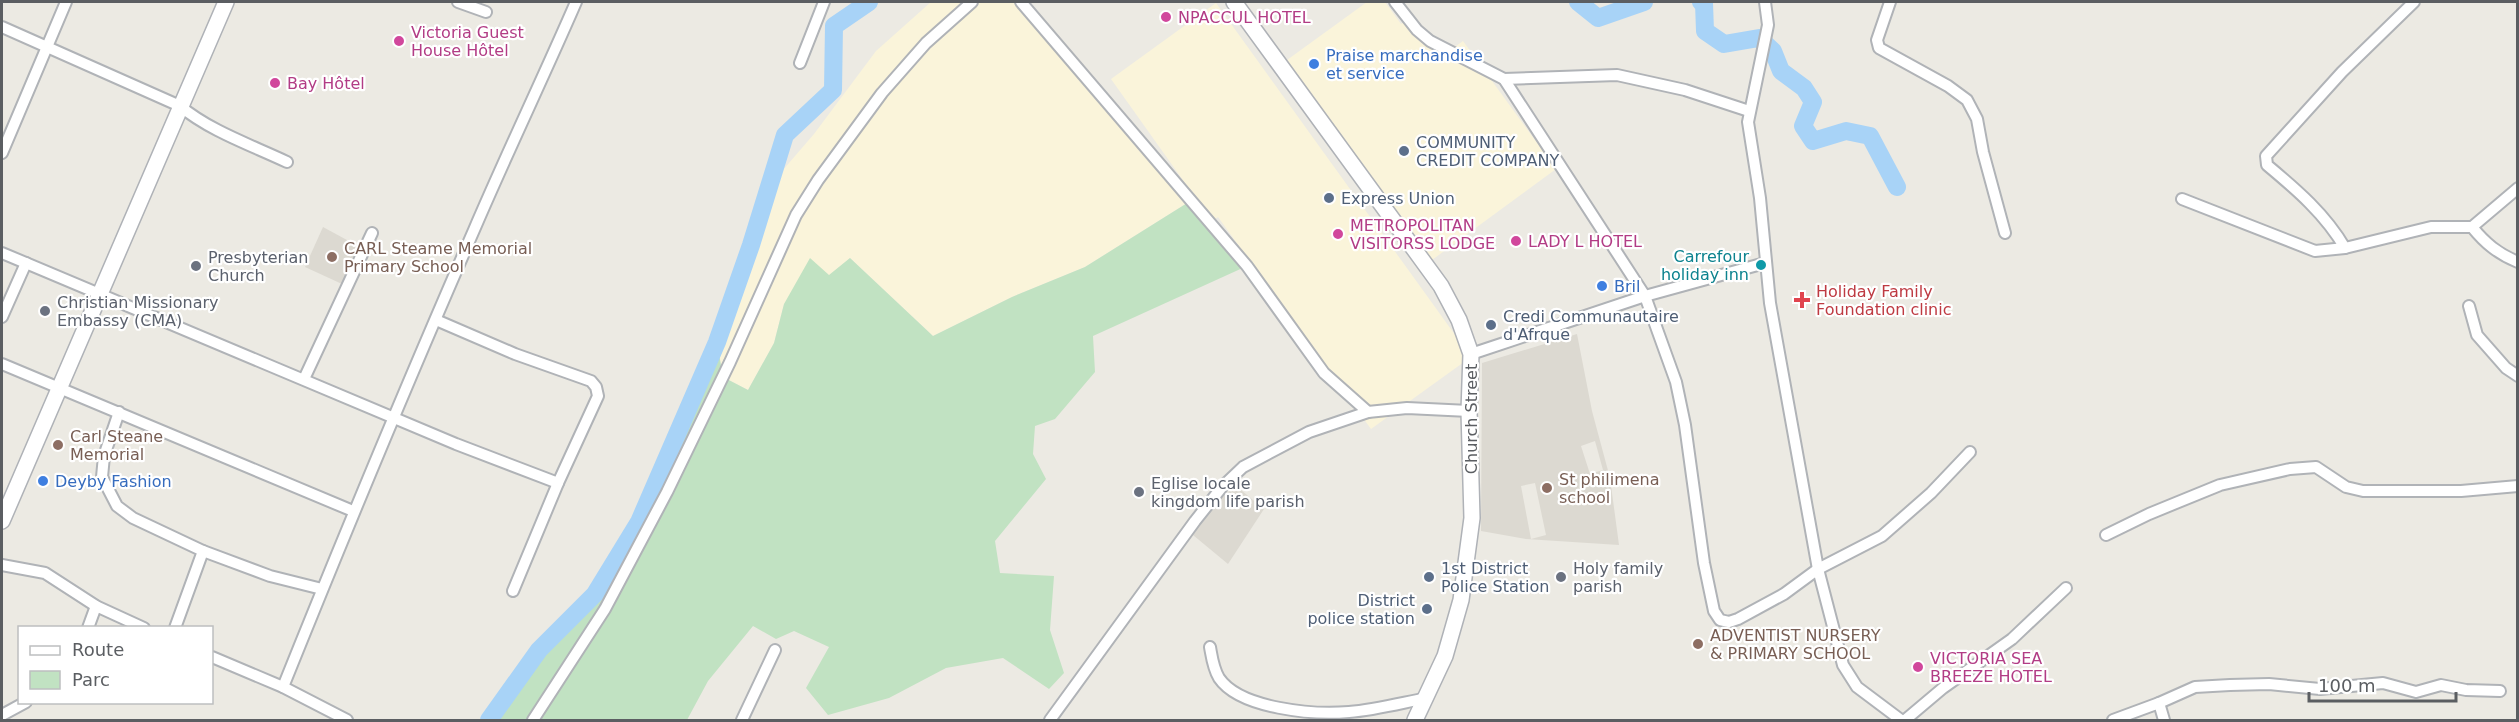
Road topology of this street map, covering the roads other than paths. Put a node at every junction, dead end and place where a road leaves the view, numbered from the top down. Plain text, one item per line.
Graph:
1 (66, 2) edge
2 (226, 2) edge
3 (458, 2) edge
4 (576, 2) edge
5 (825, 2) edge
6 (972, 2) edge
7 (1020, 2) edge
8 (1234, 2) edge
9 (1395, 2) edge
10 (1765, 2) edge
11 (1890, 2) edge
12 (2414, 2) edge
13 (486, 12) dead end
14 (2, 27) edge
15 (48, 46) junction
16 (801, 63) dead end
17 (1504, 79) junction
18 (180, 106) junction
19 (1749, 111) junction
20 (2, 153) edge
21 (287, 162) dead end
22 (2517, 188) edge
23 (2182, 199) dead end
24 (2472, 227) junction
25 (372, 233) dead end
26 (2005, 233) dead end
27 (2345, 248) junction
28 (2, 253) edge
29 (2517, 262) edge
30 (26, 263) junction
31 (1765, 263) junction
32 (98, 295) junction
33 (1645, 296) junction
34 (2469, 306) dead end
35 (2, 317) edge
36 (436, 320) junction
37 (1471, 354) junction
38 (2, 363) edge
39 (2517, 376) edge
40 (304, 379) junction
41 (59, 387) junction
42 (1470, 411) junction
43 (119, 412) junction
44 (1368, 412) junction
45 (395, 417) junction
46 (1970, 452) dead end
47 (558, 483) junction
48 (2517, 486) edge
49 (353, 511) junction
50 (2, 521) edge
51 (2106, 535) dead end
52 (203, 551) junction
53 (2, 565) edge
54 (1818, 569) junction
55 (2066, 588) dead end
56 (322, 589) junction
57 (513, 591) dead end
58 (96, 606) junction
59 (88, 626) edge
60 (142, 626) edge
61 (175, 626) edge
62 (1210, 647) dead end
63 (776, 651) dead end
64 (213, 657) edge
65 (283, 687) junction
66 (2500, 691) dead end
67 (1427, 698) junction
68 (2158, 703) junction
69 (22, 704) edge
70 (2, 715) edge
71 (347, 720) edge
72 (533, 720) edge
73 (742, 720) edge
74 (1050, 720) edge
75 (1415, 720) edge
76 (1903, 720) edge
77 (2113, 720) edge
78 (2164, 720) edge

1 - 15 street
2 - 18 main road
3 - 13 street
4 - 36 street
5 - 16 street
6 - 72 street
7 - 44 street
8 - 37 main road, Church Street
9 - 17 street
10 - 19 street
11 - 26 street
12 - 27 street
14 - 15 street
15 - 18 street
15 - 20 street
17 - 19 street
17 - 33 street
18 - 21 street
18 - 32 main road
19 - 31 street
22 - 24 street
23 - 27 street
24 - 27 street
24 - 29 street
25 - 40 street
28 - 30 street
30 - 32 street
30 - 35 street
31 - 33 street
31 - 54 street
32 - 40 street
32 - 41 main road
33 - 37 street
33 - 54 street
34 - 39 street
36 - 45 street
36 - 47 street
37 - 42 main road, Church Street
38 - 41 street
40 - 45 street
41 - 43 street
41 - 50 main road
42 - 44 street
42 - 67 main road, Church Street
43 - 49 street
43 - 52 street
44 - 74 street
45 - 47 street
45 - 49 street
46 - 54 street
47 - 57 street
48 - 51 street
49 - 56 street
52 - 56 street
52 - 61 street
53 - 58 street
54 - 76 street
55 - 76 street
56 - 65 street
58 - 59 street
58 - 60 street
62 - 67 street
63 - 73 street
64 - 65 street
65 - 71 street
66 - 68 street
67 - 75 main road, Church Street
68 - 77 street
68 - 78 street
69 - 70 street

